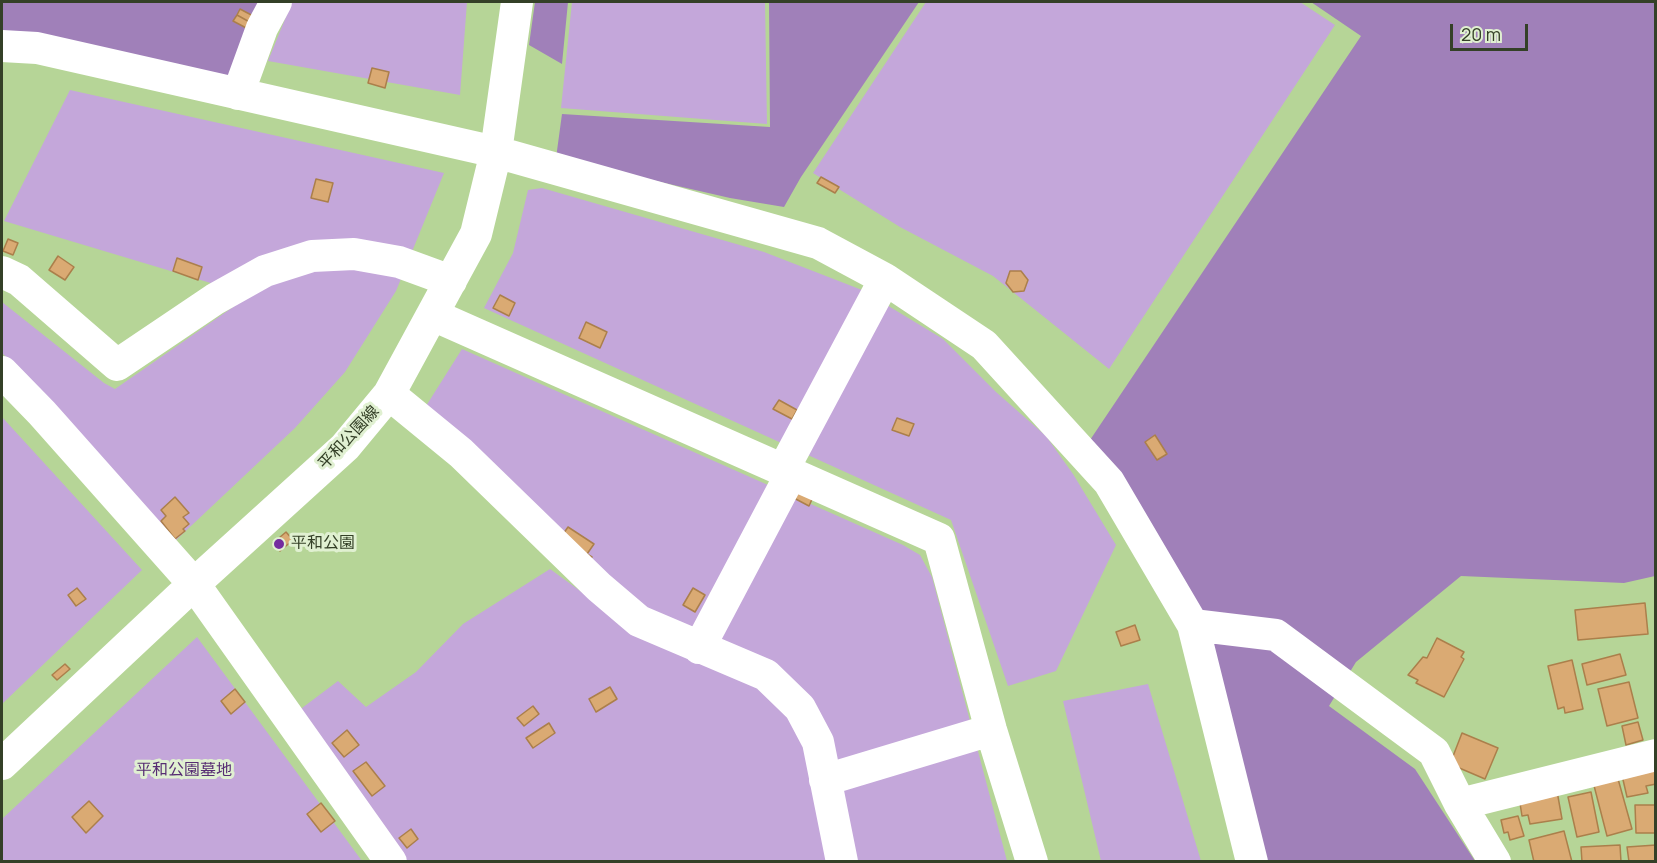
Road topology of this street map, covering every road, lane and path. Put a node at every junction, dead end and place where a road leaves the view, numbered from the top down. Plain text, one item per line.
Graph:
1 (276, 2) edge
2 (517, 2) edge
3 (2, 46) edge
4 (238, 94) junction
5 (496, 152) junction
6 (2, 272) edge
7 (885, 279) junction
8 (451, 281) junction
9 (433, 315) junction
10 (2, 372) edge
11 (388, 394) junction
12 (787, 472) junction
13 (194, 584) junction
14 (1193, 625) junction
15 (699, 648) junction
16 (991, 730) junction
17 (1656, 755) edge
18 (2, 764) edge
19 (825, 780) junction
20 (1460, 804) junction
21 (1247, 860) edge
22 (391, 861) edge
23 (842, 861) edge
24 (1032, 861) edge
25 (1495, 861) edge

1 - 4 street
2 - 5 street, 平和公園線
3 - 4 street
4 - 5 street
5 - 7 street
5 - 8 street, 平和公園線
6 - 8 street
7 - 12 street
7 - 14 street
8 - 9 street, 平和公園線
9 - 11 street, 平和公園線
9 - 12 street
10 - 13 street
11 - 13 street, 平和公園線
11 - 15 street
12 - 15 street
12 - 16 street
13 - 18 street, 平和公園線
13 - 22 street
14 - 20 street
14 - 21 street
15 - 19 street
16 - 19 street
16 - 24 street
17 - 20 street
19 - 23 street
20 - 25 street

